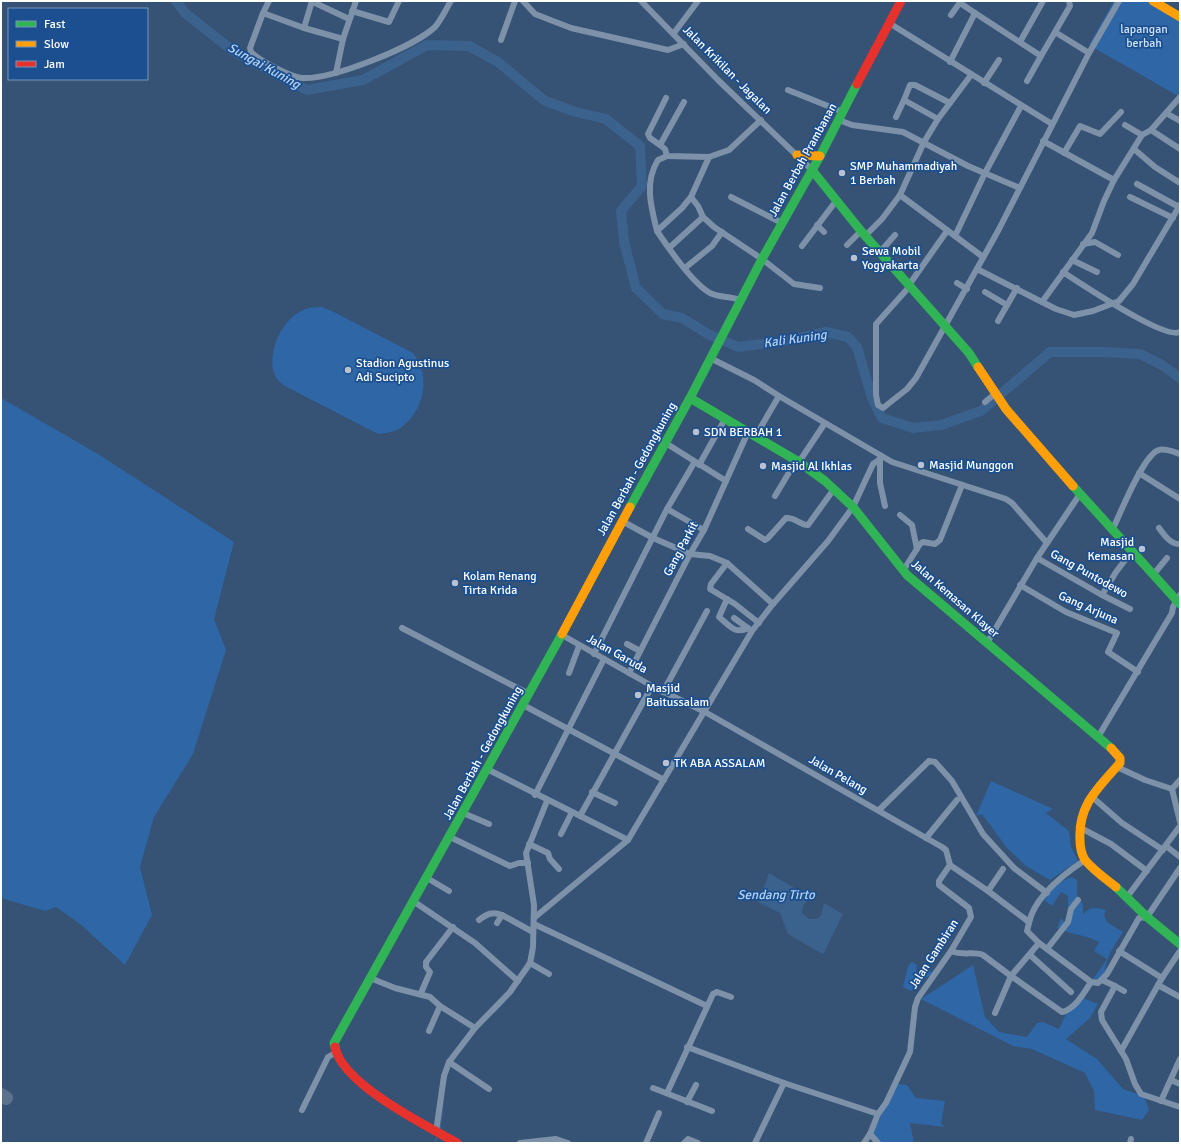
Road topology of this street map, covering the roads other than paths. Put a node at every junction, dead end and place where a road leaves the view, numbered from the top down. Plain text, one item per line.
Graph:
1 (269, 1) edge
2 (312, 1) edge
3 (356, 1) edge
4 (398, 1) edge
5 (451, 1) edge
6 (515, 1) edge
7 (523, 1) edge
8 (641, 1) edge
9 (698, 1) edge
10 (901, 1) edge
11 (1043, 1) edge
12 (1069, 1) edge
13 (1119, 1) edge
14 (1153, 1) edge
15 (961, 2) edge
16 (352, 11) junction
17 (263, 13) junction
18 (975, 13) junction
19 (1179, 13) edge
20 (951, 15) dead end
21 (349, 19) junction
22 (889, 23) junction
23 (304, 28) junction
24 (1055, 32) junction
25 (674, 33) junction
26 (343, 39) junction
27 (502, 40) dead end
28 (1020, 42) junction
29 (684, 44) junction
30 (1089, 53) junction
31 (1041, 56) junction
32 (999, 60) dead end
33 (950, 62) junction
34 (336, 73) junction
35 (971, 75) junction
36 (1027, 81) dead end
37 (984, 83) junction
38 (788, 90) dead end
39 (1180, 97) edge
40 (666, 98) dead end
41 (904, 100) junction
42 (684, 102) dead end
43 (950, 103) junction
44 (1022, 106) junction
45 (1121, 112) dead end
46 (1166, 113) junction
47 (841, 116) junction
48 (896, 117) dead end
49 (938, 119) junction
50 (761, 120) junction
51 (1180, 121) edge
52 (1052, 124) junction
53 (1125, 125) dead end
54 (1151, 130) junction
55 (1142, 135) junction
56 (1043, 141) junction
57 (924, 142) junction
58 (660, 146) junction
59 (1134, 149) junction
60 (1180, 149) edge
61 (1064, 153) junction
62 (796, 155) junction
63 (667, 156) junction
64 (820, 156) junction
65 (709, 157) junction
66 (812, 170) junction
67 (985, 174) junction
68 (1114, 180) junction
69 (1180, 183) edge
70 (1137, 184) dead end
71 (1020, 188) junction
72 (900, 195) junction
73 (691, 197) junction
74 (731, 197) dead end
75 (1130, 197) dead end
76 (836, 201) junction
77 (1180, 206) edge
78 (703, 217) junction
79 (1173, 218) junction
80 (782, 223) junction
81 (817, 225) junction
82 (657, 231) junction
83 (947, 231) junction
84 (722, 232) junction
85 (824, 232) dead end
86 (864, 233) junction
87 (895, 235) dead end
88 (955, 236) junction
89 (1083, 244) junction
90 (802, 246) dead end
91 (847, 246) dead end
92 (669, 248) junction
93 (880, 252) junction
94 (1118, 255) dead end
95 (983, 257) junction
96 (762, 259) junction
97 (1072, 260) junction
98 (686, 268) junction
99 (977, 269) junction
100 (1064, 272) junction
101 (1097, 272) dead end
102 (957, 283) dead end
103 (910, 285) junction
104 (820, 288) dead end
105 (1017, 288) junction
106 (967, 289) junction
107 (985, 292) dead end
108 (740, 300) junction
109 (1042, 302) junction
110 (1007, 304) junction
111 (1112, 304) junction
112 (998, 321) dead end
113 (945, 325) junction
114 (725, 329) joint
115 (1180, 332) edge
116 (710, 358) junction
117 (997, 393) junction
118 (779, 396) junction
119 (690, 398) junction
120 (985, 402) dead end
121 (725, 419) junction
122 (825, 423) junction
123 (752, 435) junction
124 (664, 442) junction
125 (1180, 454) edge
126 (880, 458) junction
127 (798, 461) junction
128 (696, 464) junction
129 (1138, 473) junction
130 (726, 481) junction
131 (962, 485) junction
132 (834, 489) junction
133 (1080, 494) junction
134 (775, 496) dead end
135 (1180, 499) edge
136 (885, 506) dead end
137 (853, 507) junction
138 (667, 509) junction
139 (900, 515) dead end
140 (622, 521) junction
141 (1159, 528) dead end
142 (748, 529) dead end
143 (704, 530) junction
144 (1112, 531) junction
145 (653, 538) junction
146 (1048, 543) junction
147 (1180, 544) edge
148 (916, 549) junction
149 (1132, 551) junction
150 (690, 554) junction
151 (1037, 558) junction
152 (1167, 558) dead end
153 (727, 563) junction
154 (903, 571) junction
155 (1153, 575) junction
156 (1020, 585) junction
157 (1102, 595) junction
158 (727, 599) junction
159 (1179, 599) edge
160 (772, 604) junction
161 (1130, 609) dead end
162 (707, 611) dead end
163 (1180, 611) edge
164 (1172, 613) junction
165 (734, 618) dead end
166 (759, 623) junction
167 (402, 628) dead end
168 (750, 630) junction
169 (562, 635) junction
170 (987, 643) junction
171 (627, 644) dead end
172 (579, 646) junction
173 (640, 651) junction
174 (594, 654) junction
175 (604, 659) junction
176 (1138, 672) junction
177 (569, 673) dead end
178 (629, 673) junction
179 (652, 686) junction
180 (663, 692) junction
181 (529, 694) junction
182 (523, 705) junction
183 (705, 712) junction
184 (568, 730) junction
185 (1098, 737) junction
186 (615, 752) junction
187 (1117, 767) junction
188 (487, 770) junction
189 (664, 780) junction
190 (1180, 780) edge
191 (1172, 789) junction
192 (592, 792) junction
193 (535, 795) junction
194 (1091, 796) junction
195 (957, 800) dead end
196 (548, 801) junction
197 (615, 803) dead end
198 (878, 810) junction
199 (572, 812) junction
200 (463, 813) junction
201 (580, 816) junction
202 (1180, 822) edge
203 (489, 824) dead end
204 (1180, 826) edge
205 (1079, 827) junction
206 (561, 834) dead end
207 (450, 837) junction
208 (926, 838) junction
209 (628, 840) junction
210 (529, 844) junction
211 (1164, 848) junction
212 (1180, 857) edge
213 (1085, 860) junction
214 (528, 863) junction
215 (950, 865) junction
216 (1180, 868) edge
217 (559, 869) dead end
218 (1003, 869) dead end
219 (1147, 871) junction
220 (427, 878) junction
221 (449, 891) dead end
222 (988, 891) junction
223 (1047, 893) junction
224 (1127, 897) junction
225 (1078, 900) dead end
226 (413, 901) junction
227 (502, 915) junction
228 (1147, 917) junction
229 (479, 920) dead end
230 (534, 921) junction
231 (497, 923) dead end
232 (1029, 923) junction
233 (453, 927) junction
234 (533, 932) junction
235 (1039, 943) junction
236 (1180, 944) edge
237 (1047, 950) junction
238 (951, 951) junction
239 (1119, 951) junction
240 (1180, 952) edge
241 (1030, 955) junction
242 (532, 965) junction
243 (548, 974) dead end
244 (1011, 976) junction
245 (370, 978) junction
246 (1162, 978) junction
247 (1102, 980) junction
248 (518, 981) junction
249 (1091, 982) junction
250 (1158, 985) junction
251 (1115, 986) junction
252 (1124, 991) dead end
253 (1071, 992) dead end
254 (421, 993) junction
255 (1180, 997) edge
256 (731, 998) dead end
257 (440, 1006) junction
258 (707, 1006) junction
259 (995, 1013) dead end
260 (475, 1028) junction
261 (429, 1031) dead end
262 (687, 1047) junction
263 (1121, 1051) junction
264 (335, 1053) junction
265 (1180, 1060) edge
266 (451, 1064) junction
267 (1171, 1080) junction
268 (784, 1083) junction
269 (1180, 1084) edge
270 (696, 1085) dead end
271 (653, 1088) dead end
272 (490, 1089) dead end
273 (666, 1093) junction
274 (1161, 1101) junction
275 (688, 1102) junction
276 (1180, 1107) edge
277 (302, 1110) dead end
278 (712, 1112) dead end
279 (659, 1113) dead end
280 (878, 1114) junction
281 (439, 1133) junction
282 (870, 1134) junction
283 (457, 1143) edge
284 (520, 1143) edge
285 (568, 1143) edge
286 (646, 1143) edge
287 (684, 1143) edge
288 (698, 1143) edge
289 (755, 1143) edge
290 (864, 1143) edge
291 (878, 1143) edge

1 - 17 street
2 - 21 street
2 - 23 street
3 - 16 street
4 - 16 street
5 - 34 street
6 - 27 street
7 - 29 street
8 - 25 street, Jalan Krikilan - Jagalan
9 - 25 street
10 - 22 main road, Jalan Berbah Prambanan
11 - 28 street
12 - 24 street
13 - 30 street
14 - 19 main road
15 - 18 street
15 - 20 street
16 - 21 street
17 - 23 street
17 - 34 street
18 - 28 street
18 - 33 street
21 - 26 street
22 - 33 street
22 - 47 main road, Jalan Berbah Prambanan
23 - 26 street
24 - 30 street
24 - 31 street
25 - 29 street, Jalan Krikilan - Jagalan
26 - 34 street
28 - 31 street
29 - 50 street, Jalan Krikilan - Jagalan
30 - 52 street
31 - 36 street
32 - 37 street
33 - 35 street
35 - 37 street
35 - 43 street
37 - 44 street
38 - 47 street
39 - 46 street
40 - 58 street
41 - 43 street
41 - 48 street
41 - 49 street
42 - 58 street
43 - 49 street
44 - 52 street
44 - 67 street
45 - 61 street
46 - 51 street
46 - 54 street
47 - 57 street
47 - 64 main road, Jalan Berbah Prambanan
49 - 57 street
50 - 62 street, Jalan Krikilan - Jagalan
50 - 65 street
52 - 56 street
53 - 55 street
54 - 55 street
54 - 60 street
55 - 59 street
56 - 61 street
56 - 71 street
57 - 67 street
57 - 72 street
58 - 63 street
59 - 68 street
59 - 69 street
61 - 68 street
62 - 64 main road
62 - 66 street, Jalan Krikilan - Jagalan
63 - 65 street
63 - 82 street
64 - 66 main road, Jalan Berbah Prambanan
65 - 73 street
66 - 76 main road
66 - 80 main road, Jalan Berbah Prambanan
67 - 71 street
67 - 88 street
68 - 89 street
70 - 77 street
71 - 95 street
72 - 83 street
72 - 86 street
73 - 78 street
73 - 82 street
74 - 80 street
75 - 79 street
76 - 81 street
76 - 86 main road
77 - 79 street
78 - 84 street
78 - 92 street
79 - 111 street
80 - 96 main road, Jalan Berbah Prambanan
81 - 85 street
81 - 90 street
82 - 92 street
83 - 88 street
83 - 103 street
84 - 96 street
84 - 98 street
86 - 91 street
86 - 93 main road
87 - 93 street
88 - 95 street
89 - 94 street
89 - 97 street
92 - 98 street
93 - 103 main road
95 - 99 street
96 - 104 street
96 - 108 main road, Jalan Berbah Prambanan
97 - 100 street
97 - 101 street
98 - 108 street
99 - 105 street
99 - 106 street
100 - 109 street
100 - 111 street
102 - 106 street
103 - 113 main road
103 - 113 street
105 - 109 street
105 - 110 street
106 - 113 street
107 - 110 street
108 - 114 main road, Jalan Berbah Prambanan
109 - 111 street
110 - 112 street
111 - 115 street
113 - 117 main road
114 - 116 main road, Jalan Berbah - Gedongkuning
116 - 118 street
116 - 119 main road, Jalan Berbah - Gedongkuning
117 - 120 street
117 - 133 main road
118 - 122 street
118 - 123 street, Gang Parkit
119 - 121 main road, Jalan Kemasan Klayer
119 - 124 main road, Jalan Berbah - Gedongkuning
121 - 123 main road, Jalan Kemasan Klayer
121 - 128 street
122 - 126 street
122 - 127 street
123 - 127 main road, Jalan Kemasan Klayer
123 - 130 street, Gang Parkit
124 - 128 street
124 - 140 main road, Jalan Berbah - Gedongkuning
125 - 129 street
126 - 131 street
126 - 136 street
126 - 137 street
127 - 132 main road, Jalan Kemasan Klayer
127 - 134 street
128 - 130 street
128 - 138 street
129 - 135 street
129 - 144 street
130 - 143 street, Gang Parkit
131 - 146 street
131 - 148 street
132 - 137 main road, Jalan Kemasan Klayer
132 - 142 street
133 - 144 main road
133 - 146 street
137 - 154 main road, Jalan Kemasan Klayer
137 - 160 street
138 - 143 street
138 - 145 street
139 - 148 street
140 - 145 street
140 - 169 main road, Jalan Berbah - Gedongkuning
141 - 147 street
143 - 150 street, Gang Parkit
144 - 149 main road
145 - 150 street
145 - 174 street
146 - 151 street
148 - 154 street
149 - 155 main road
149 - 157 street
150 - 153 street
150 - 173 street, Gang Parkit
151 - 156 street
151 - 157 street, Gang Puntodewo
152 - 155 street
153 - 158 street
153 - 160 street
154 - 170 main road, Jalan Kemasan Klayer
155 - 159 main road
156 - 170 street
156 - 176 street, Gang Arjuna
157 - 161 street, Gang Puntodewo
158 - 166 street
158 - 168 street
159 - 164 street
160 - 166 street
162 - 180 street
163 - 164 street
164 - 176 street
165 - 168 street
166 - 168 street
167 - 181 street
168 - 183 street
169 - 172 street, Jalan Garuda
169 - 181 main road, Jalan Berbah - Gedongkuning
170 - 185 main road, Jalan Kemasan Klayer
171 - 173 street
172 - 174 street, Jalan Garuda
172 - 177 street
173 - 178 street, Gang Parkit
174 - 175 street, Jalan Garuda
175 - 178 street, Jalan Garuda
175 - 184 street
176 - 185 street
178 - 179 street, Jalan Garuda
179 - 180 street, Jalan Garuda
179 - 186 street
180 - 183 street, Jalan Garuda
181 - 182 main road, Jalan Berbah - Gedongkuning
182 - 184 street
182 - 188 main road, Jalan Berbah - Gedongkuning
183 - 189 street
183 - 198 street, Jalan Pelang
184 - 186 street
184 - 193 street
185 - 187 main road, Jalan Kemasan Klayer
186 - 189 street
186 - 192 street
187 - 191 street
187 - 194 main road
188 - 193 street
188 - 200 main road, Jalan Berbah - Gedongkuning
189 - 209 street
190 - 191 street
191 - 202 street
192 - 197 street
192 - 201 street
193 - 196 street
194 - 205 main road
194 - 211 street
195 - 208 street
196 - 199 street
196 - 210 street
198 - 208 street, Jalan Pelang
198 - 223 street
199 - 201 street
199 - 206 street
200 - 203 street
200 - 207 main road, Jalan Berbah - Gedongkuning
201 - 209 street
204 - 211 street
205 - 213 main road
205 - 219 street
207 - 214 street
207 - 220 main road, Jalan Berbah - Gedongkuning
208 - 215 street, Jalan Pelang
209 - 230 street
210 - 214 street
210 - 217 street
211 - 212 street
211 - 219 street
213 - 223 street
213 - 224 main road
214 - 230 street
215 - 222 street
215 - 238 street, Jalan Gambiran
216 - 228 street
218 - 222 street
219 - 224 street
220 - 221 street
220 - 226 main road, Jalan Berbah - Gedongkuning
222 - 232 street
223 - 232 street
224 - 228 main road
225 - 237 street
226 - 233 street
226 - 245 main road, Jalan Berbah - Gedongkuning
227 - 229 street
227 - 231 street
227 - 234 street
228 - 236 main road
228 - 239 street
230 - 234 street
230 - 258 street
232 - 235 street
233 - 248 street
233 - 254 street
234 - 242 street
235 - 237 street
235 - 241 street
237 - 249 street
238 - 244 street
238 - 280 street, Jalan Gambiran
239 - 246 street
239 - 247 street
240 - 246 street
241 - 244 street
241 - 253 street
242 - 243 street
242 - 248 street
244 - 249 street
244 - 259 street
245 - 254 street
245 - 264 main road, Jalan Berbah - Gedongkuning
246 - 250 street
247 - 249 street
247 - 251 street
248 - 260 street
250 - 255 street
250 - 263 street
251 - 252 street
251 - 263 street
254 - 257 street
256 - 258 street
257 - 260 street
257 - 261 street
258 - 262 street
260 - 266 street
262 - 268 street
262 - 273 street
263 - 274 street
264 - 277 street
264 - 281 main road
265 - 267 street
266 - 272 street
266 - 281 street
267 - 269 street
267 - 274 street
268 - 280 street
268 - 289 street
270 - 275 street
271 - 273 street
273 - 275 street
274 - 276 street
275 - 278 street
279 - 286 street
280 - 282 street, Jalan Gambiran
281 - 283 main road
282 - 290 street, Jalan Gambiran
282 - 291 street
284 - 285 street
287 - 288 street

